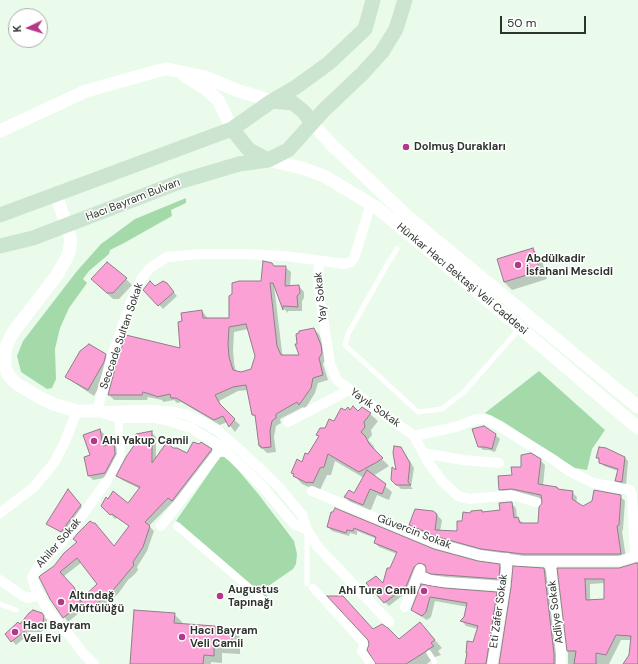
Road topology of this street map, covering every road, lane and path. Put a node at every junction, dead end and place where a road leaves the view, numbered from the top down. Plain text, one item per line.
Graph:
1 (373, 0) edge
2 (405, 0) edge
3 (178, 72) junction
4 (272, 101) junction
5 (312, 123) junction
6 (232, 128) junction
7 (0, 132) edge
8 (268, 160) junction
9 (56, 194) junction
10 (371, 204) junction
11 (0, 215) edge
12 (66, 226) junction
13 (0, 246) edge
14 (397, 249) dead end
15 (223, 254) joint
16 (318, 261) junction
17 (530, 317) junction
18 (520, 328) junction
19 (337, 380) joint
20 (349, 390) junction
21 (638, 407) edge
22 (77, 411) junction
23 (97, 411) junction
24 (118, 418) junction
25 (288, 422) dead end
26 (638, 428) edge
27 (414, 436) junction
28 (225, 444) junction
29 (424, 453) junction
30 (499, 463) dead end
31 (107, 482) joint
32 (312, 491) dead end
33 (536, 502) dead end
34 (0, 513) edge
35 (161, 526) dead end
36 (177, 526) dead end
37 (307, 530) junction
38 (637, 556) edge
39 (507, 558) junction
40 (550, 561) junction
41 (0, 580) edge
42 (310, 586) joint
43 (505, 586) junction
44 (39, 595) junction
45 (0, 604) edge
46 (268, 605) dead end
47 (405, 607) dead end
48 (16, 610) dead end
49 (389, 622) dead end
50 (429, 653) dead end
51 (94, 664) edge
52 (371, 664) edge
53 (434, 664) edge
54 (492, 664) edge
55 (561, 664) edge

1 - 4 main road
2 - 5 main road, Hacı Bayram Bulvarı
3 - 4 street
3 - 6 street
3 - 7 street
4 - 5 main road
4 - 6 main road
5 - 8 main road, Hacı Bayram Bulvarı
5 - 17 street, Hünkar Hacı Bektaşi Veli Caddesi
6 - 8 main road
6 - 9 main road
8 - 10 street, Hünkar Hacı Bektaşi Veli Caddesi
8 - 12 main road, Hacı Bayram Bulvarı
9 - 11 main road
9 - 12 street
10 - 16 street
10 - 18 street, Hünkar Hacı Bektaşi Veli Caddesi
12 - 13 main road, Hacı Bayram Bulvarı
12 - 22 street
14 - 18 lane
15 - 16 street, Yay Sokak
15 - 23 street, Seccade Sultan Sokak
16 - 19 street, Yay Sokak
17 - 18 lane
17 - 21 street, Hünkar Hacı Bektaşi Veli Caddesi
18 - 26 street, Hünkar Hacı Bektaşi Veli Caddesi
19 - 20 street, Yayık Sokak
20 - 25 street
20 - 27 street, Yayık Sokak
22 - 23 street
22 - 34 street
23 - 24 street
23 - 28 street
24 - 28 street
24 - 31 street, Ahiler Sokak
27 - 29 street
27 - 38 street
28 - 35 street
28 - 37 street
29 - 30 street
29 - 33 street
31 - 44 street, Ahiler Sokak
32 - 39 street, Güvercin Sokak
36 - 46 street
37 - 42 lane
37 - 49 street
38 - 40 street, Güvercin Sokak
39 - 40 street, Güvercin Sokak
39 - 43 street, Eti Zafer Sokak
40 - 55 street, Adliye Sokak
41 - 44 street
42 - 52 street
43 - 47 street
43 - 54 street, Eti Zafer Sokak
44 - 51 street, Ahiler Sokak
45 - 48 lane
50 - 53 lane

